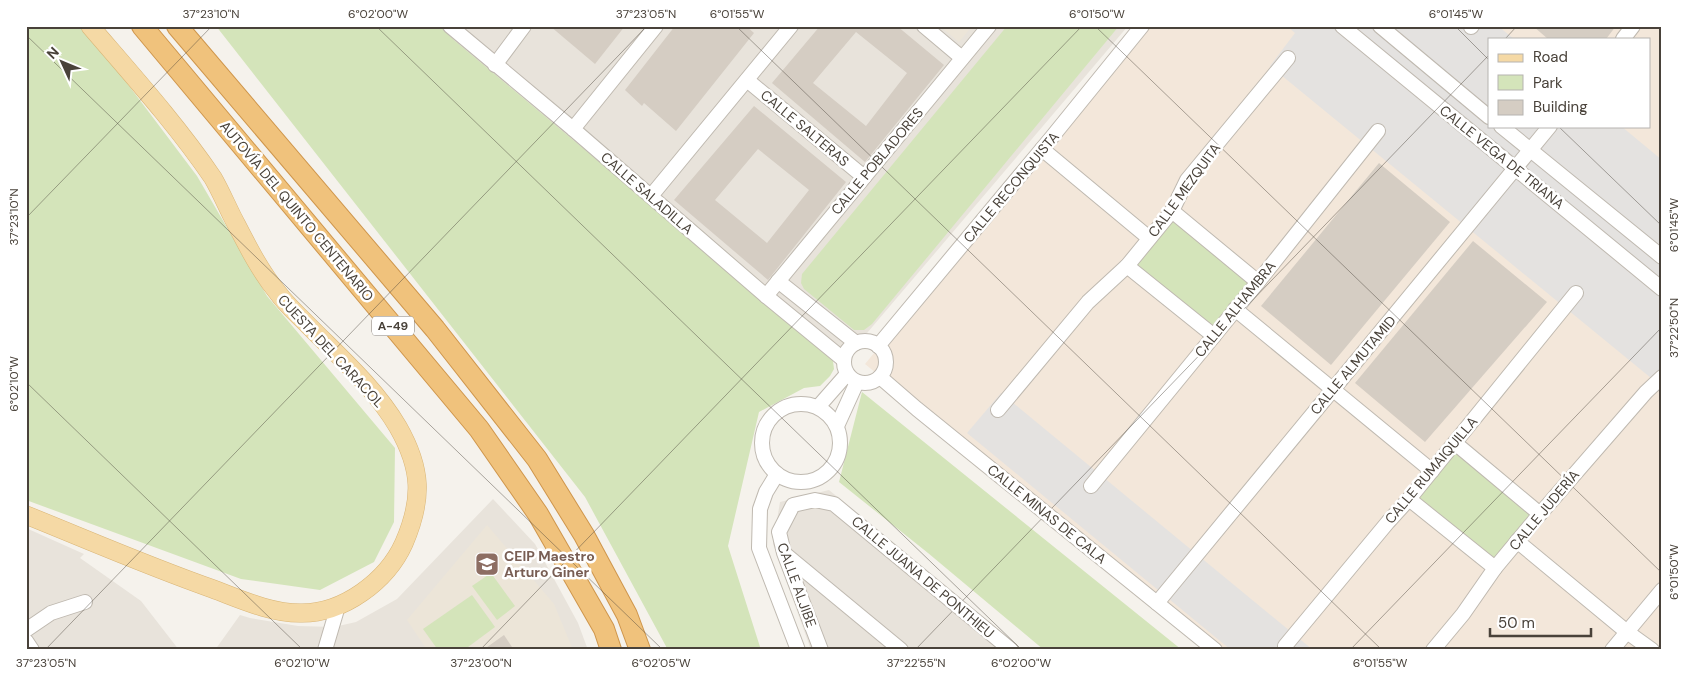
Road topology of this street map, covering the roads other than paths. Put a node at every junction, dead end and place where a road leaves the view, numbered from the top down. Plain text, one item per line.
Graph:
1 (90, 26) edge
2 (142, 26) edge
3 (177, 26) edge
4 (450, 26) edge
5 (524, 26) edge
6 (656, 26) edge
7 (790, 26) edge
8 (924, 26) edge
9 (989, 26) edge
10 (1142, 26) edge
11 (1342, 26) edge
12 (1380, 26) edge
13 (1633, 26) edge
14 (1624, 38) edge
15 (962, 58) junction
16 (1288, 58) dead end
17 (496, 65) junction
18 (746, 80) junction
19 (1488, 116) edge
20 (1503, 128) edge
21 (1548, 128) edge
22 (573, 129) junction
23 (1378, 131) dead end
24 (1042, 150) junction
25 (1530, 151) junction
26 (1515, 168) junction
27 (864, 177) junction
28 (651, 196) junction
29 (1172, 211) junction
30 (1149, 238) junction
31 (1662, 257) edge
32 (1127, 266) junction
33 (778, 281) junction
34 (1258, 282) junction
35 (1662, 289) edge
36 (1576, 293) dead end
37 (766, 296) junction
38 (1235, 310) junction
39 (1214, 336) junction
40 (856, 343) junction
41 (878, 346) junction
42 (844, 360) junction
43 (880, 377) junction
44 (1662, 377) edge
45 (852, 378) junction
46 (1333, 389) junction
47 (818, 407) junction
48 (998, 410) dead end
49 (836, 426) junction
50 (1454, 443) junction
51 (1432, 471) junction
52 (777, 474) junction
53 (1091, 486) dead end
54 (1409, 499) junction
55 (834, 504) joint
56 (1540, 514) junction
57 (26, 515) edge
58 (1517, 541) junction
59 (784, 553) junction
60 (1495, 568) junction
61 (1662, 590) edge
62 (85, 602) dead end
63 (1156, 603) junction
64 (338, 606) junction
65 (26, 630) edge
66 (1627, 632) junction
67 (26, 641) edge
68 (1285, 646) dead end
69 (32, 650) edge
70 (325, 650) edge
71 (611, 650) edge
72 (640, 650) edge
73 (798, 650) edge
74 (821, 650) edge
75 (901, 650) edge
76 (1011, 650) edge
77 (1214, 650) edge
78 (1433, 650) edge
79 (1612, 650) edge
80 (1652, 650) edge

1 - 64 main road, CUESTA DEL CARACOL
2 - 71 highway, AUTOVÍA DEL QUINTO CENTENARIO / A-49
3 - 72 highway, AUTOVÍA DEL QUINTO CENTENARIO / A-49
4 - 17 street, CALLE SALADILLA
5 - 17 street
6 - 22 street
7 - 18 street
8 - 15 street
9 - 15 street, CALLE POBLADORES
10 - 24 street, CALLE RECONQUISTA
11 - 26 street, CALLE VEGA DE TRIANA
12 - 19 street
13 - 14 street
15 - 27 street, CALLE POBLADORES
16 - 29 street, CALLE MEZQUITA
17 - 22 street, CALLE SALADILLA
18 - 27 street, CALLE SALTERAS
18 - 28 street
20 - 25 street, CALLE VEGA DE TRIANA
21 - 25 street, CALLE ALMUTAMID
22 - 28 street, CALLE SALADILLA
23 - 34 street, CALLE ALHAMBRA
24 - 30 street
24 - 41 street, CALLE RECONQUISTA
25 - 26 street, CALLE ALMUTAMID
25 - 31 street, CALLE VEGA DE TRIANA
26 - 35 street, CALLE VEGA DE TRIANA
26 - 46 street, CALLE ALMUTAMID
27 - 33 street, CALLE POBLADORES
28 - 37 street, CALLE SALADILLA
29 - 30 street, CALLE MEZQUITA
29 - 34 street
30 - 32 street, CALLE MEZQUITA
32 - 39 street
32 - 48 street, CALLE MEZQUITA
33 - 37 street, CALLE POBLADORES
33 - 40 street
34 - 38 street, CALLE ALHAMBRA
36 - 50 street, CALLE RUMAIQUILLA
37 - 42 street, CALLE SALADILLA
38 - 39 street, CALLE ALHAMBRA
38 - 46 street
39 - 53 street, CALLE ALHAMBRA
40 - 41 street
40 - 42 street
41 - 43 street
42 - 45 street
43 - 45 street
43 - 63 street, CALLE MINAS DE CALA
44 - 56 street, CALLE JUDERÍA
45 - 47 street
45 - 49 street
46 - 51 street
46 - 63 street, CALLE ALMUTAMID
47 - 49 street
47 - 52 street
49 - 52 street
50 - 51 street, CALLE RUMAIQUILLA
50 - 56 street
51 - 54 street, CALLE RUMAIQUILLA
52 - 73 street
54 - 60 street
54 - 68 street, CALLE RUMAIQUILLA
55 - 59 street, CALLE ALJIBE
55 - 76 street, CALLE JUANA DE PONTHIEU
56 - 58 street, CALLE JUDERÍA
57 - 64 main road, CUESTA DEL CARACOL
58 - 60 street, CALLE JUDERÍA
58 - 66 street
59 - 74 street, CALLE ALJIBE
59 - 75 street
60 - 78 street, CALLE JUDERÍA
61 - 66 street
62 - 65 street
63 - 77 street, CALLE MINAS DE CALA
64 - 70 street
66 - 79 street
66 - 80 street
67 - 69 street

